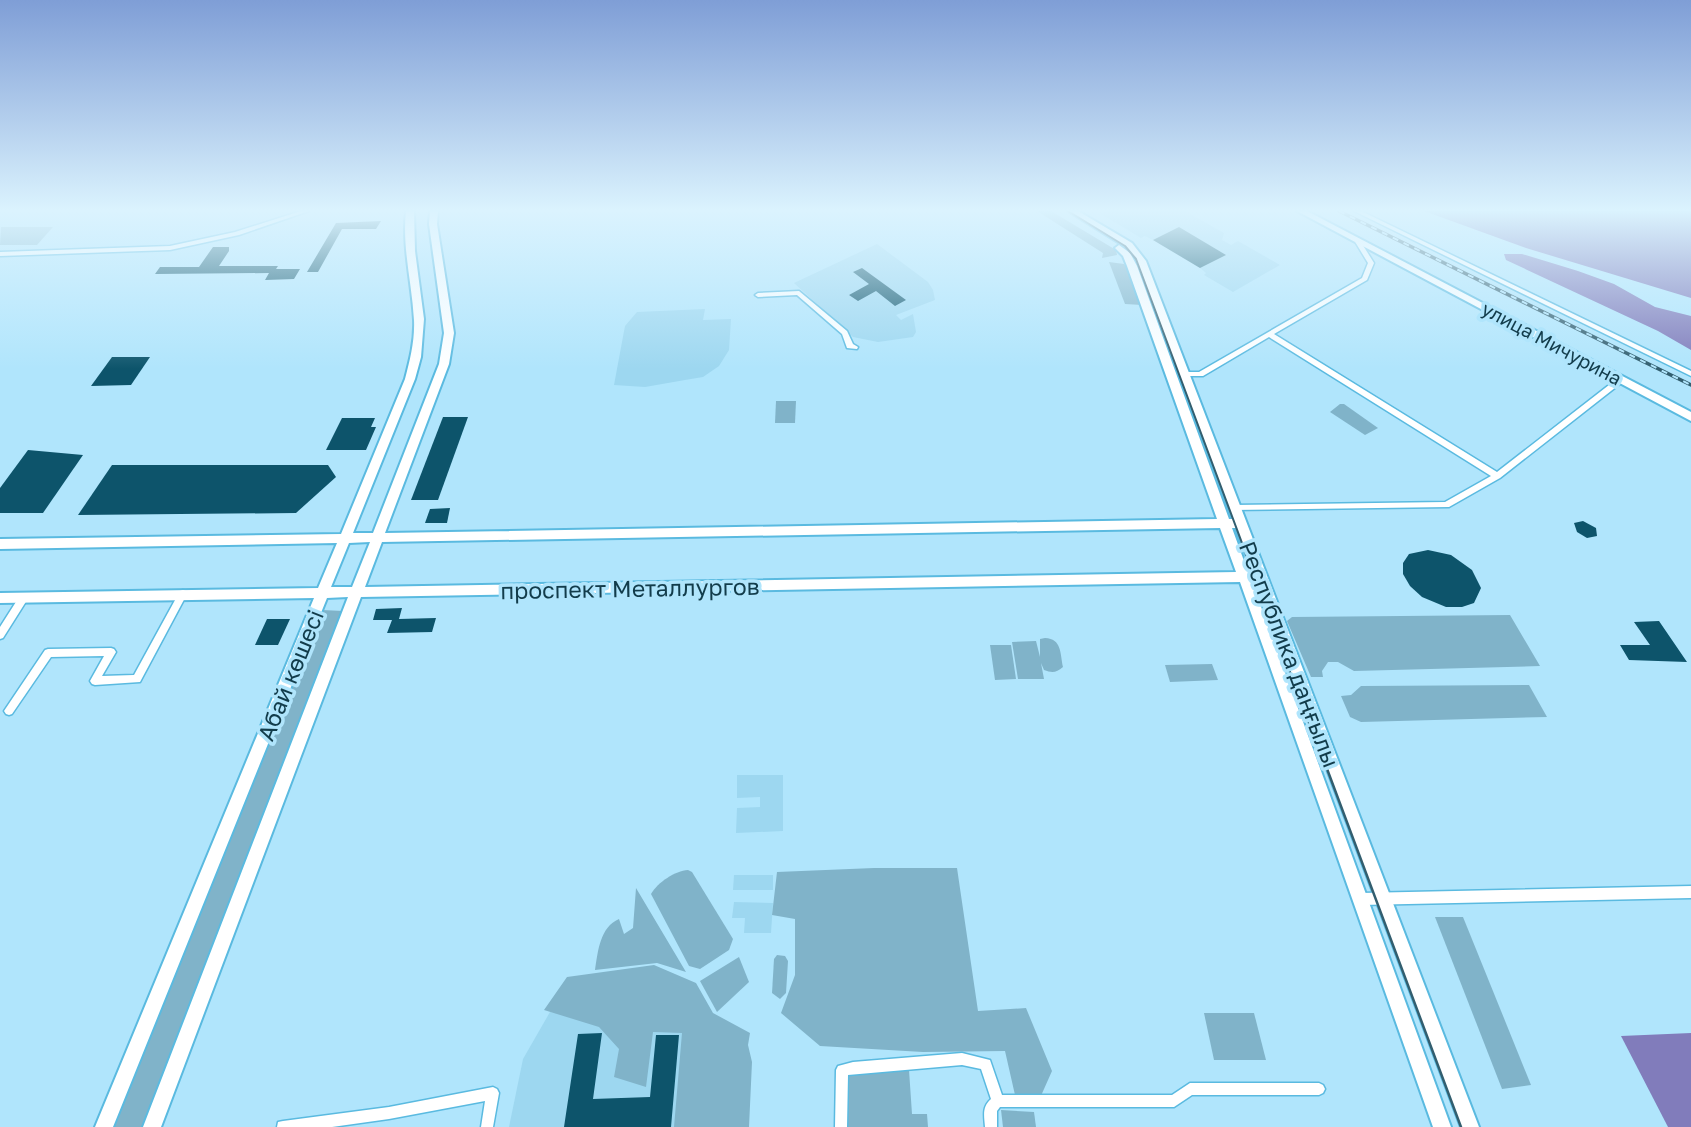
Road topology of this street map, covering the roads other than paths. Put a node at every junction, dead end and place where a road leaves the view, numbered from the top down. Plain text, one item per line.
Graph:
1 (412, 264) edge
2 (439, 264) edge
3 (1130, 264) edge
4 (1140, 264) edge
5 (1371, 264) edge
6 (1401, 264) edge
7 (1465, 264) edge
8 (758, 295) dead end
9 (1270, 335) junction
10 (854, 347) dead end
11 (1184, 374) junction
12 (1691, 374) edge
13 (1621, 380) junction
14 (1691, 417) edge
15 (1497, 476) junction
16 (1234, 508) junction
17 (1224, 523) junction
18 (1240, 523) junction
19 (376, 537) junction
20 (343, 538) junction
21 (0, 544) edge
22 (1244, 577) junction
23 (1261, 578) junction
24 (356, 592) junction
25 (324, 593) junction
26 (183, 594) junction
27 (24, 597) junction
28 (0, 598) edge
29 (0, 635) edge
30 (9, 711) dead end
31 (1691, 892) edge
32 (1361, 899) junction
33 (1383, 899) junction
34 (1319, 1089) dead end
35 (998, 1101) junction
36 (104, 1127) edge
37 (152, 1127) edge
38 (283, 1127) edge
39 (487, 1127) edge
40 (841, 1127) edge
41 (992, 1127) edge
42 (1442, 1127) edge
43 (1470, 1127) edge

1 - 20 main road, Абай көшесі
2 - 19 main road, Абай көшесі
3 - 17 main road, Республика даңғылы
4 - 11 street, Республика даңғылы
5 - 9 street
6 - 13 main road, улица Мичурина
7 - 12 street
8 - 10 street
9 - 11 street
9 - 15 street
11 - 16 main road, Республика даңғылы
13 - 14 main road, улица Мичурина
13 - 15 street
15 - 16 street
16 - 18 main road, Республика даңғылы
17 - 18 main road
17 - 19 main road
17 - 22 main road, Республика даңғылы
18 - 23 main road, Республика даңғылы
19 - 20 main road
19 - 24 main road, Абай көшесі
20 - 21 main road
20 - 25 main road, Абай көшесі
22 - 23 main road, проспект Металлургов
22 - 24 main road, проспект Металлургов
22 - 32 main road, Республика даңғылы
23 - 33 main road, Республика даңғылы
24 - 25 main road, проспект Металлургов
24 - 37 street, Абай көшесі
25 - 26 main road, проспект Металлургов
25 - 36 main road, Абай көшесі
26 - 27 main road, проспект Металлургов
26 - 30 street
27 - 28 main road, проспект Металлургов
27 - 29 street
31 - 33 street
32 - 33 street
32 - 42 main road, Республика даңғылы
33 - 43 main road, Республика даңғылы
34 - 35 street
35 - 40 street
35 - 41 street
38 - 39 street

